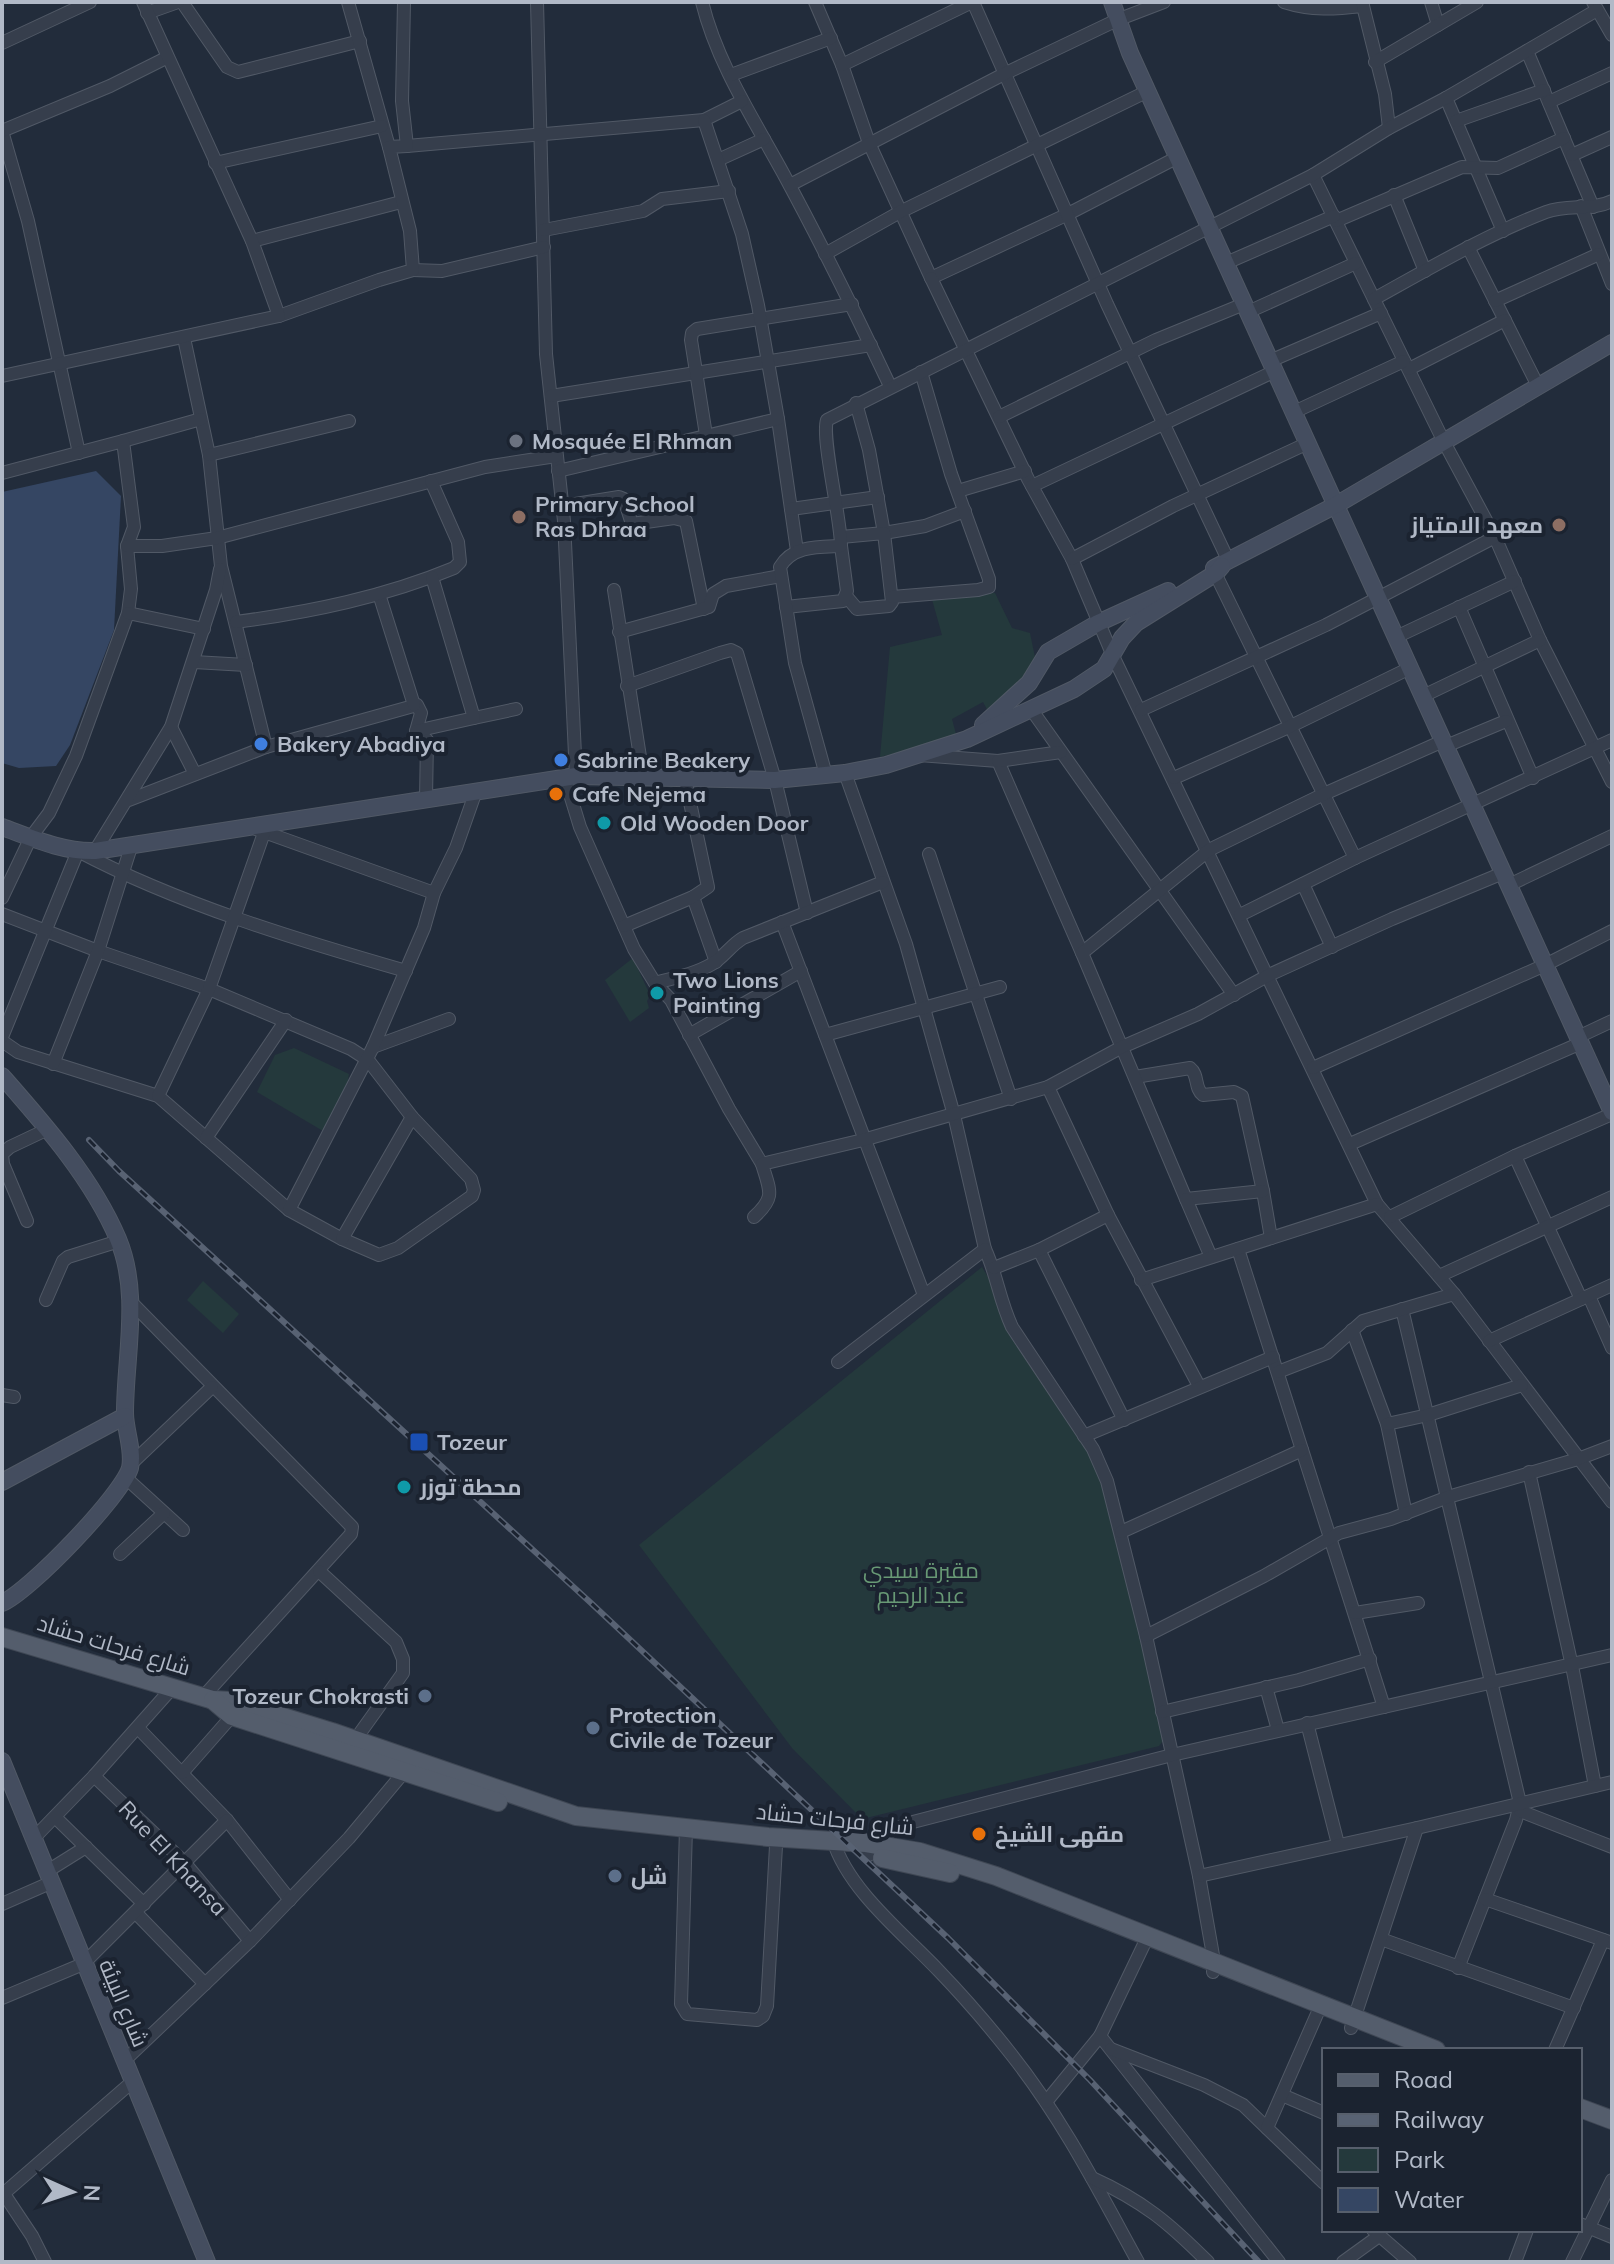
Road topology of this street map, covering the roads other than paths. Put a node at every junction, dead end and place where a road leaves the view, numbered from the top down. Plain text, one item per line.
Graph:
1 (90, 2) edge
2 (180, 2) edge
3 (348, 2) edge
4 (404, 2) edge
5 (537, 2) edge
6 (815, 2) edge
7 (972, 2) edge
8 (1112, 2) edge
9 (1164, 2) edge
10 (1284, 2) edge
11 (1431, 2) edge
12 (1477, 2) edge
13 (706, 3) edge
14 (1362, 4) edge
15 (1595, 6) edge
16 (145, 7) edge
17 (1117, 20) junction
18 (1438, 25) junction
19 (1612, 35) edge
20 (831, 38) junction
21 (360, 41) junction
22 (2, 43) edge
23 (1527, 51) junction
24 (166, 58) junction
25 (1375, 62) junction
26 (842, 65) junction
27 (1612, 73) edge
28 (1004, 74) junction
29 (731, 75) junction
30 (1148, 91) junction
31 (1546, 96) junction
32 (1446, 98) junction
33 (742, 101) junction
34 (704, 120) junction
35 (1456, 121) junction
36 (382, 126) junction
37 (1389, 128) junction
38 (2, 131) edge
39 (541, 136) junction
40 (1612, 137) edge
41 (1564, 138) junction
42 (764, 139) junction
43 (869, 143) junction
44 (1034, 145) junction
45 (407, 146) junction
46 (389, 147) junction
47 (1572, 155) junction
48 (1178, 157) junction
49 (718, 160) junction
50 (215, 163) junction
51 (1475, 166) junction
52 (1313, 175) junction
53 (790, 185) junction
54 (729, 191) junction
55 (1394, 195) junction
56 (1612, 201) edge
57 (401, 202) junction
58 (1587, 206) junction
59 (900, 212) junction
60 (1066, 215) junction
61 (1335, 219) junction
62 (1210, 228) junction
63 (544, 230) junction
64 (1503, 231) junction
65 (252, 241) junction
66 (544, 247) junction
67 (1468, 247) junction
68 (825, 254) junction
69 (1599, 254) junction
70 (1226, 263) junction
71 (1356, 263) junction
72 (1609, 267) edge
73 (413, 270) junction
74 (1425, 271) junction
75 (931, 278) junction
76 (1098, 282) junction
77 (1612, 284) edge
78 (1374, 299) junction
79 (1495, 301) junction
80 (852, 304) junction
81 (1246, 308) junction
82 (1381, 313) junction
83 (279, 316) junction
84 (760, 319) junction
85 (1505, 320) junction
86 (184, 338) junction
87 (1612, 343) edge
88 (871, 345) junction
89 (967, 350) junction
90 (1130, 353) junction
91 (767, 361) junction
92 (58, 365) junction
93 (1406, 365) junction
94 (1273, 366) junction
95 (921, 372) junction
96 (696, 374) junction
97 (2, 376) edge
98 (890, 386) junction
99 (1538, 386) junction
100 (551, 396) junction
101 (856, 403) junction
102 (1294, 412) junction
103 (999, 417) junction
104 (201, 419) junction
105 (778, 419) junction
106 (349, 421) dead end
107 (1164, 425) junction
108 (706, 435) junction
109 (123, 441) junction
110 (1444, 442) junction
111 (1308, 443) junction
112 (79, 453) junction
113 (209, 455) junction
114 (556, 456) junction
115 (558, 471) junction
116 (1025, 471) junction
117 (2, 473) edge
118 (431, 481) junction
119 (1032, 486) junction
120 (958, 491) junction
121 (1197, 495) junction
122 (878, 497) junction
123 (837, 502) junction
124 (1336, 505) junction
125 (563, 506) junction
126 (791, 509) junction
127 (965, 511) junction
128 (884, 533) junction
129 (1495, 537) junction
130 (217, 538) junction
131 (841, 542) junction
132 (127, 546) junction
133 (797, 551) junction
134 (1072, 559) junction
135 (221, 566) junction
136 (1220, 568) junction
137 (781, 576) junction
138 (432, 577) junction
139 (1515, 581) junction
140 (614, 590) dead end
141 (379, 594) junction
142 (846, 596) junction
143 (892, 597) junction
144 (1378, 597) junction
145 (786, 607) junction
146 (1459, 607) junction
147 (704, 609) junction
148 (128, 613) junction
149 (236, 622) junction
150 (1098, 623) junction
151 (204, 629) junction
152 (619, 632) junction
153 (1396, 637) junction
154 (1540, 640) junction
155 (1113, 656) junction
156 (1257, 658) junction
157 (194, 662) junction
158 (246, 665) junction
159 (1410, 668) junction
160 (1484, 668) junction
161 (1029, 683) junction
162 (627, 686) junction
163 (1423, 696) junction
164 (414, 705) junction
165 (1036, 706) junction
166 (516, 709) dead end
167 (1141, 710) junction
168 (474, 718) junction
169 (1506, 721) junction
170 (1291, 726) junction
171 (171, 727) junction
172 (416, 731) junction
173 (967, 739) junction
174 (1612, 740) edge
175 (1444, 744) junction
176 (266, 747) junction
177 (1596, 748) junction
178 (1061, 752) junction
179 (918, 755) junction
180 (998, 761) junction
181 (845, 773) junction
182 (195, 774) junction
183 (826, 775) junction
184 (643, 776) junction
185 (570, 777) junction
186 (1174, 778) junction
187 (1533, 778) junction
188 (685, 779) junction
189 (775, 780) junction
190 (1612, 782) edge
191 (476, 791) junction
192 (1324, 794) junction
193 (426, 799) junction
194 (129, 800) junction
195 (1473, 805) junction
196 (2, 827) edge
197 (244, 827) junction
198 (265, 830) junction
199 (1612, 836) edge
200 (31, 837) junction
201 (131, 847) junction
202 (1209, 850) junction
203 (87, 851) junction
204 (929, 854) dead end
205 (1355, 858) junction
206 (123, 875) junction
207 (1506, 879) junction
208 (883, 882) junction
209 (1303, 884) junction
210 (1160, 891) junction
211 (434, 893) junction
212 (693, 897) junction
213 (2, 898) edge
214 (807, 913) junction
215 (2, 914) edge
216 (234, 915) junction
217 (1240, 915) junction
218 (782, 922) junction
219 (624, 926) junction
220 (1612, 931) edge
221 (45, 932) junction
222 (1332, 947) junction
223 (98, 951) junction
224 (1082, 953) junction
225 (716, 962) junction
226 (1545, 965) junction
227 (406, 971) junction
228 (801, 971) junction
229 (1269, 975) junction
230 (655, 983) junction
231 (1000, 987) dead end
232 (209, 989) junction
233 (975, 993) junction
234 (1234, 995) junction
235 (923, 1008) junction
236 (449, 1019) dead end
237 (286, 1020) junction
238 (1612, 1021) edge
239 (689, 1035) junction
240 (825, 1035) junction
241 (2, 1039) edge
242 (1579, 1040) junction
243 (1122, 1047) junction
244 (370, 1054) junction
245 (53, 1064) junction
246 (1313, 1068) junction
247 (2, 1076) edge
248 (1135, 1077) junction
249 (1048, 1087) junction
250 (158, 1096) junction
251 (1011, 1099) junction
252 (1612, 1113) edge
253 (954, 1115) junction
254 (412, 1117) junction
255 (48, 1129) junction
256 (206, 1138) junction
257 (863, 1140) junction
258 (1350, 1144) junction
259 (1515, 1156) junction
260 (762, 1164) junction
261 (1263, 1191) junction
262 (1612, 1197) edge
263 (1186, 1199) junction
264 (1377, 1204) junction
265 (289, 1210) junction
266 (1108, 1215) junction
267 (754, 1217) dead end
268 (1390, 1217) junction
269 (27, 1221) dead end
270 (1547, 1226) junction
271 (1271, 1238) junction
272 (342, 1239) junction
273 (119, 1241) junction
274 (985, 1249) junction
275 (1238, 1249) junction
276 (1039, 1250) junction
277 (1211, 1257) junction
278 (994, 1268) junction
279 (1439, 1276) junction
280 (1141, 1280) junction
281 (1612, 1285) edge
282 (1454, 1294) junction
283 (924, 1295) junction
284 (1585, 1297) junction
285 (46, 1300) dead end
286 (130, 1301) junction
287 (1402, 1309) junction
288 (1352, 1330) junction
289 (1489, 1341) junction
290 (1612, 1348) edge
291 (1273, 1357) junction
292 (838, 1362) dead end
293 (1278, 1372) junction
294 (1522, 1385) junction
295 (1199, 1386) junction
296 (212, 1387) junction
297 (1428, 1415) junction
298 (125, 1416) junction
299 (1124, 1420) junction
300 (1387, 1424) junction
301 (1084, 1436) junction
302 (1612, 1446) edge
303 (1302, 1450) junction
304 (1578, 1459) junction
305 (128, 1471) junction
306 (1529, 1472) junction
307 (2, 1482) edge
308 (1448, 1497) junction
309 (1612, 1502) edge
310 (164, 1513) junction
311 (1406, 1514) junction
312 (183, 1530) dead end
313 (1121, 1532) junction
314 (1331, 1538) junction
315 (120, 1554) dead end
316 (319, 1571) junction
317 (2, 1603) edge
318 (1418, 1603) dead end
319 (1355, 1613) junction
320 (1146, 1636) junction
321 (2, 1637) edge
322 (1612, 1655) edge
323 (1370, 1659) junction
324 (1572, 1666) junction
325 (1490, 1681) junction
326 (173, 1687) junction
327 (1266, 1687) junction
328 (208, 1698) junction
329 (1384, 1707) junction
330 (1162, 1712) junction
331 (232, 1716) junction
332 (1307, 1723) junction
333 (138, 1728) junction
334 (1278, 1730) junction
335 (329, 1739) junction
336 (355, 1740) junction
337 (1172, 1755) junction
338 (2, 1761) edge
339 (409, 1766) junction
340 (182, 1773) junction
341 (94, 1776) junction
342 (1612, 1782) edge
343 (1595, 1786) junction
344 (1520, 1807) junction
345 (56, 1818) junction
346 (227, 1820) junction
347 (1417, 1828) junction
348 (686, 1833) junction
349 (33, 1839) junction
350 (1338, 1844) junction
351 (776, 1846) junction
352 (835, 1846) junction
353 (86, 1847) junction
354 (1612, 1847) edge
355 (867, 1849) junction
356 (184, 1862) junction
357 (1199, 1876) junction
358 (48, 1878) junction
359 (1485, 1899) junction
360 (290, 1900) junction
361 (2, 1904) edge
362 (140, 1908) junction
363 (1381, 1939) junction
364 (1146, 1940) junction
365 (250, 1941) junction
366 (1608, 1941) edge
367 (83, 1964) junction
368 (1214, 1966) junction
369 (1458, 1968) junction
370 (205, 1984) junction
371 (2, 1998) edge
372 (1574, 2008) junction
373 (1319, 2011) junction
374 (1353, 2022) junction
375 (1100, 2036) junction
376 (1402, 2048) edge
377 (1430, 2048) edge
378 (1556, 2048) edge
379 (1110, 2049) junction
380 (124, 2061) junction
381 (132, 2082) junction
382 (1282, 2095) junction
383 (1046, 2102) junction
384 (1582, 2109) edge
385 (1322, 2112) edge
386 (1582, 2120) edge
387 (1612, 2120) edge
388 (1267, 2128) junction
389 (1612, 2131) edge
390 (1092, 2178) junction
391 (1612, 2180) edge
392 (1322, 2181) edge
393 (3, 2193) edge
394 (1584, 2226) edge
395 (1526, 2232) edge
396 (1376, 2233) edge
397 (1612, 2237) edge
398 (45, 2262) edge
399 (207, 2262) edge
400 (1138, 2262) edge
401 (1208, 2262) edge
402 (1279, 2262) edge
403 (1343, 2262) edge
404 (1410, 2262) edge
405 (1515, 2262) edge
406 (1572, 2262) edge

1 - 22 street
2 - 16 street
2 - 21 street
3 - 21 street
4 - 45 street
5 - 39 street
6 - 20 street
7 - 26 street
7 - 28 street
8 - 17 street
9 - 17 street
10 - 14 street
11 - 18 street
12 - 18 street
13 - 29 street
14 - 25 street
15 - 19 street
15 - 23 street
16 - 24 street
17 - 28 street
17 - 30 street
18 - 25 street
20 - 26 street
20 - 29 street
21 - 36 street
23 - 31 street
23 - 32 street
24 - 38 street
24 - 50 street
25 - 37 street
26 - 43 street
27 - 31 street
28 - 43 street
28 - 44 street
29 - 33 street
30 - 44 street
30 - 48 street
31 - 35 street
31 - 41 street
32 - 35 street
32 - 37 street
33 - 34 street
33 - 42 street
34 - 39 street
34 - 49 street
35 - 51 street
36 - 46 street
36 - 50 street
37 - 52 street
38 - 92 street
39 - 45 street
39 - 63 street
40 - 47 street
41 - 47 street
41 - 51 street
42 - 49 street
42 - 53 street
43 - 53 street
43 - 59 street
44 - 59 street
44 - 60 street
45 - 46 street
46 - 57 street
47 - 58 street
48 - 60 street
48 - 62 street
49 - 54 street
50 - 65 street
51 - 55 street
51 - 64 street
52 - 61 street
52 - 62 street
53 - 68 street
54 - 63 street
54 - 84 street
55 - 61 street
55 - 74 street
56 - 58 street
57 - 65 street
57 - 73 street
58 - 64 street
58 - 69 street
59 - 68 street
59 - 75 street
60 - 75 street
60 - 76 street
61 - 70 street
61 - 71 street
62 - 70 street
62 - 76 street
63 - 66 street
64 - 67 street
65 - 83 street
66 - 73 street
66 - 100 street
67 - 74 street
67 - 79 street
68 - 80 street
69 - 72 street
69 - 79 street
70 - 81 street
71 - 78 street
71 - 81 street
72 - 77 street
73 - 83 street
74 - 78 street
75 - 89 street
76 - 89 street
76 - 90 street
78 - 82 street
79 - 85 street
80 - 84 street
80 - 88 street
81 - 90 street
81 - 94 street
82 - 93 street
82 - 94 street
83 - 86 street
84 - 91 street
84 - 96 street
85 - 93 street
85 - 99 street
86 - 92 street
86 - 104 street
87 - 99 street
88 - 91 street
88 - 98 street
89 - 95 street
89 - 103 street
90 - 103 street
90 - 107 street
91 - 96 street
91 - 105 street
92 - 97 street
92 - 112 street
93 - 102 street
93 - 110 street
94 - 102 street
94 - 107 street
95 - 98 street
95 - 120 street
96 - 100 street
96 - 108 street
98 - 101 street
99 - 110 street
100 - 114 street
101 - 122 street
101 - 123 street
102 - 111 street
103 - 116 street
104 - 109 street
104 - 113 street
105 - 108 street
105 - 126 street
106 - 113 street
107 - 119 street
107 - 121 street
108 - 115 street
109 - 112 street
109 - 132 street
110 - 124 street
110 - 129 street
111 - 121 street
111 - 124 street
112 - 117 street
113 - 130 street
114 - 115 street
114 - 118 street
115 - 125 street
116 - 119 street
116 - 120 street
118 - 130 street
118 - 138 street
119 - 134 street
120 - 127 street
121 - 134 street
121 - 136 street
122 - 123 street
122 - 128 street
123 - 126 street
123 - 131 street
124 - 136 street
124 - 144 street
125 - 147 street
125 - 185 street
126 - 133 street
127 - 128 street
127 - 143 street
128 - 131 street
128 - 143 street
129 - 139 street
129 - 144 street
130 - 132 street
130 - 135 street
131 - 133 street
131 - 142 street
132 - 148 street
133 - 137 street
134 - 150 street
135 - 149 street
135 - 151 street
136 - 150 street
136 - 155 street
136 - 156 street
137 - 145 street
137 - 147 street
138 - 141 street
138 - 168 street
139 - 146 street
139 - 154 street
140 - 152 street
141 - 149 street
141 - 164 street
142 - 143 street
142 - 145 street
144 - 153 street
144 - 156 street
145 - 183 street
146 - 153 street
146 - 160 street
147 - 152 street
148 - 151 street
148 - 200 street
149 - 158 street
150 - 155 street
150 - 161 street
151 - 157 street
152 - 162 street
153 - 159 street
154 - 160 street
154 - 177 street
155 - 165 street
155 - 167 street
156 - 167 street
156 - 170 street
157 - 158 street
157 - 171 street
158 - 176 street
159 - 163 street
159 - 170 street
160 - 163 street
160 - 169 street
161 - 165 street
161 - 173 street
162 - 184 street
162 - 189 street
163 - 175 street
164 - 172 street
164 - 176 street
165 - 173 street
165 - 178 street
166 - 168 street
167 - 186 street
168 - 172 street
169 - 175 street
169 - 187 street
170 - 186 street
170 - 192 street
171 - 182 street
171 - 194 street
172 - 193 street
173 - 179 street
174 - 177 street
175 - 192 street
175 - 195 street
176 - 182 street
177 - 187 street
177 - 190 street
178 - 180 street
178 - 210 street
179 - 180 street
179 - 181 street
180 - 224 street
181 - 183 street
181 - 208 street
182 - 194 street
183 - 189 street
184 - 185 street
184 - 188 street
185 - 191 street
185 - 219 street
186 - 202 street
187 - 195 street
188 - 189 street
188 - 212 street
189 - 214 street
191 - 193 street
191 - 211 street
192 - 202 street
192 - 205 street
193 - 197 street
194 - 203 street
195 - 205 street
195 - 207 street
196 - 200 street
197 - 198 street
197 - 201 street
198 - 211 street
198 - 216 street
199 - 207 street
200 - 203 street
200 - 213 street
201 - 203 street
201 - 206 street
202 - 210 street
202 - 217 street
203 - 206 street
203 - 221 street
204 - 233 street
205 - 209 street
206 - 216 street
206 - 223 street
207 - 222 street
207 - 226 street
208 - 214 street
208 - 235 street
209 - 217 street
209 - 222 street
210 - 224 street
210 - 234 street
211 - 227 street
212 - 219 street
212 - 225 street
214 - 218 street
215 - 221 street
216 - 227 street
216 - 232 street
217 - 229 street
218 - 225 street
218 - 228 street
219 - 230 street
220 - 226 street
221 - 223 street
221 - 241 street
222 - 229 street
223 - 232 street
223 - 245 street
224 - 243 street
225 - 230 street
226 - 242 street
226 - 246 street
227 - 244 street
228 - 239 street
228 - 240 street
229 - 234 street
229 - 246 street
230 - 239 street
231 - 233 street
232 - 237 street
232 - 250 street
233 - 235 street
233 - 251 street
234 - 243 street
235 - 240 street
235 - 253 street
236 - 244 street
237 - 244 street
237 - 256 street
238 - 242 street
239 - 260 street
240 - 257 street
241 - 245 street
242 - 252 street
242 - 258 street
243 - 248 street
243 - 249 street
244 - 254 street
244 - 265 street
245 - 250 street
246 - 258 street
247 - 255 street
248 - 261 street
248 - 263 street
249 - 251 street
249 - 266 street
250 - 256 street
251 - 253 street
252 - 259 street
253 - 257 street
253 - 274 street
254 - 272 street
254 - 272 street
255 - 269 street
255 - 273 street
256 - 265 street
257 - 260 street
257 - 283 street
258 - 264 street
259 - 268 street
259 - 270 street
260 - 267 street
261 - 263 street
261 - 271 street
262 - 270 street
263 - 277 street
264 - 268 street
264 - 271 street
265 - 272 street
266 - 276 street
266 - 280 street
268 - 279 street
270 - 279 street
270 - 284 street
271 - 275 street
273 - 285 street
273 - 286 street
274 - 278 street
274 - 283 street
275 - 277 street
275 - 291 street
276 - 278 street
276 - 299 street
277 - 280 street
278 - 301 street
279 - 282 street
280 - 295 street
281 - 284 street
282 - 287 street
282 - 289 street
283 - 292 street
284 - 289 street
284 - 290 street
286 - 296 street
286 - 298 street
287 - 288 street
287 - 297 street
288 - 293 street
288 - 300 street
289 - 294 street
291 - 293 street
291 - 295 street
293 - 303 street
294 - 297 street
294 - 304 street
295 - 299 street
296 - 305 street
296 - 316 street
297 - 300 street
297 - 308 street
298 - 305 street
298 - 307 street
299 - 301 street
300 - 311 street
301 - 313 street
302 - 304 street
303 - 313 street
303 - 314 street
304 - 306 street
304 - 309 street
305 - 310 street
305 - 317 street
306 - 308 street
306 - 324 street
308 - 311 street
308 - 325 street
310 - 312 street
310 - 315 street
311 - 314 street
313 - 320 street
314 - 319 street
314 - 320 street
316 - 328 street
316 - 336 street
318 - 319 street
319 - 323 street
320 - 330 street
321 - 326 main road, شارع فرحات حشاد
322 - 324 street
323 - 327 street
323 - 329 street
324 - 325 street
324 - 343 street
325 - 329 street
325 - 344 street
326 - 328 main road, شارع فرحات حشاد
326 - 333 street
327 - 330 street
327 - 334 street
328 - 331 main road, شارع فرحات حشاد
328 - 335 main road, شارع فرحات حشاد
329 - 332 street
330 - 337 street
331 - 335 main road, شارع فرحات حشاد
331 - 340 street
332 - 334 street
332 - 350 street
333 - 340 street
333 - 341 street
334 - 337 street
335 - 336 main road, شارع فرحات حشاد
335 - 339 main road, شارع فرحات حشاد
336 - 339 main road, شارع فرحات حشاد
337 - 355 street
337 - 357 street
338 - 349 street, شارع البيئة
339 - 348 main road, شارع فرحات حشاد
339 - 360 street
340 - 346 street
341 - 345 street
341 - 356 street, Rue El Khansa
342 - 343 street
343 - 344 street
344 - 347 street
344 - 354 street
344 - 359 street
345 - 349 street
345 - 353 street
346 - 356 street
346 - 360 street
347 - 350 street
347 - 363 street
348 - 351 main road, شارع فرحات حشاد
348 - 351 street
348 - 352 main road, شارع فرحات حشاد
349 - 358 street, شارع البيئة
350 - 357 street
351 - 352 main road, شارع فرحات حشاد
352 - 355 main road, شارع فرحات حشاد
352 - 383 street
353 - 358 street
353 - 362 street
355 - 364 main road, شارع فرحات حشاد
356 - 362 street
356 - 365 street, Rue El Khansa
357 - 368 street
358 - 361 street
358 - 367 street, شارع البيئة
359 - 366 street
359 - 369 street
360 - 365 street
362 - 367 street
362 - 370 street
363 - 369 street
363 - 374 street
364 - 368 main road, شارع فرحات حشاد
364 - 375 street
365 - 370 street
366 - 372 street
367 - 371 street
367 - 380 street, شارع البيئة
368 - 373 main road, شارع فرحات حشاد
369 - 372 street
370 - 380 street
372 - 378 street
373 - 374 main road, شارع فرحات حشاد
373 - 382 street
374 - 376 main road, شارع فرحات حشاد
374 - 377 main road, شارع فرحات حشاد
375 - 379 street
375 - 383 street
379 - 388 street
379 - 402 street
380 - 381 street, شارع البيئة
381 - 393 street
381 - 399 street, شارع البيئة
382 - 385 street
382 - 388 street
383 - 390 street
384 - 387 main road
386 - 389 main road
388 - 392 street
390 - 400 street
390 - 401 street
391 - 394 street
393 - 398 street
394 - 397 street
394 - 406 street
395 - 405 street
396 - 403 street
396 - 404 street

